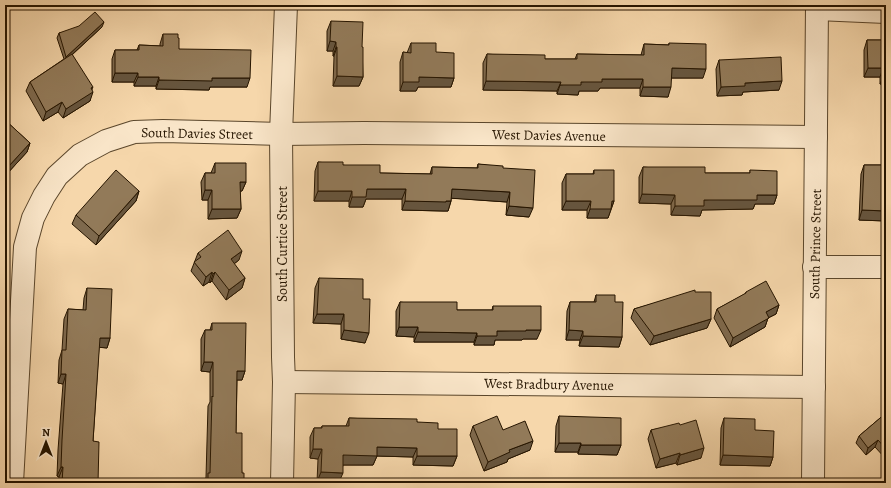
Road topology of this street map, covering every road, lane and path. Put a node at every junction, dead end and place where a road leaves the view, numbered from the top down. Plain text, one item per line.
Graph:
1 (286, 5) edge
2 (817, 7) edge
3 (886, 12) edge
4 (282, 134) junction
5 (816, 137) junction
6 (814, 267) junction
7 (886, 267) edge
8 (284, 382) junction
9 (814, 387) junction
10 (12, 483) edge
11 (282, 483) edge
12 (813, 483) edge

1 - 4 street, South Curtice Street
2 - 3 street
2 - 5 street, South Prince Street
4 - 5 street, West Davies Avenue
4 - 8 street, South Curtice Street
4 - 10 street, South Davies Street
5 - 6 street, South Prince Street
6 - 7 street
6 - 9 street, South Prince Street
8 - 9 street, West Bradbury Avenue
8 - 11 street, South Curtice Street
9 - 12 street, South Prince Street

